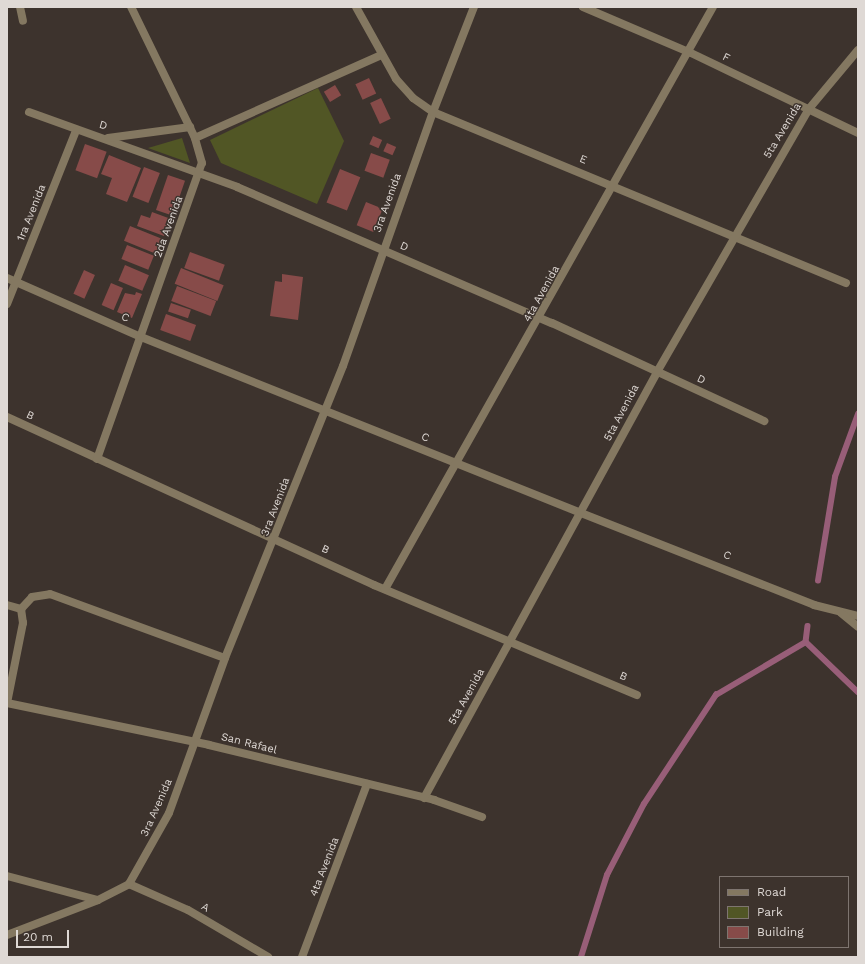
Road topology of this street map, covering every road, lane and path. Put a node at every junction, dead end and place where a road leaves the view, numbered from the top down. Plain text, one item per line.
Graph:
1 (20, 7) edge
2 (131, 7) edge
3 (356, 7) edge
4 (474, 7) edge
5 (583, 7) edge
6 (713, 7) edge
7 (23, 21) dead end
8 (858, 50) edge
9 (691, 53) junction
10 (381, 55) junction
11 (808, 110) junction
12 (29, 112) dead end
13 (433, 112) junction
14 (190, 127) junction
15 (76, 130) junction
16 (858, 133) edge
17 (105, 138) junction
18 (195, 138) junction
19 (199, 174) junction
20 (615, 185) junction
21 (736, 235) junction
22 (382, 250) junction
23 (7, 278) edge
24 (16, 282) junction
25 (846, 283) dead end
26 (7, 304) edge
27 (541, 318) junction
28 (141, 337) junction
29 (657, 372) junction
30 (326, 409) junction
31 (7, 417) edge
32 (764, 422) dead end
33 (97, 459) junction
34 (456, 463) junction
35 (581, 513) junction
36 (275, 540) junction
37 (385, 589) junction
38 (7, 605) edge
39 (21, 609) junction
40 (839, 611) junction
41 (858, 616) edge
42 (858, 626) edge
43 (510, 642) junction
44 (225, 658) junction
45 (637, 695) dead end
46 (7, 703) edge
47 (196, 742) junction
48 (367, 784) junction
49 (424, 798) junction
50 (482, 817) dead end
51 (7, 876) edge
52 (129, 884) junction
53 (98, 900) junction
54 (7, 935) edge
55 (268, 957) edge
56 (302, 957) edge

1 - 7 street
2 - 14 street, 2da Avenida
3 - 10 street, E
4 - 13 street, 3ra Avenida
5 - 9 street, F
6 - 9 street, 4ta Avenida
8 - 11 street, 5ta Avenida
9 - 11 street, F
9 - 20 street, 4ta Avenida
10 - 13 street, E
10 - 18 street
11 - 16 street, F
11 - 21 street, 5ta Avenida
12 - 15 street, D
13 - 20 street, E
13 - 22 street, 3ra Avenida
14 - 17 street
14 - 18 street, 2da Avenida
15 - 17 street, D
15 - 24 street, 1ra Avenida
17 - 19 street, D
18 - 19 street, 2da Avenida
19 - 22 street, D
19 - 28 street, 2da Avenida
20 - 21 street, E
20 - 27 street, 4ta Avenida
21 - 25 street, E
21 - 29 street, 5ta Avenida
22 - 27 street, D
22 - 30 street, 3ra Avenida
23 - 24 street, C
24 - 26 street, 1ra Avenida
24 - 28 street, C
27 - 29 street, D
27 - 34 street, 4ta Avenida
28 - 30 street, C
28 - 33 street, 2da Avenida
29 - 32 street, D
29 - 35 street, 5ta Avenida
30 - 34 street, C
30 - 36 street, 3ra Avenida
31 - 33 street, B
33 - 36 street, B
34 - 35 street, C
34 - 37 street, 4ta Avenida
35 - 40 street, C
35 - 43 street, 5ta Avenida
36 - 37 street, B
36 - 44 street, 3ra Avenida
37 - 43 street, B
38 - 39 street
39 - 44 street
39 - 46 street
40 - 41 street
40 - 42 street
43 - 45 street, B
43 - 49 street, 5ta Avenida
44 - 47 street, 3ra Avenida
46 - 47 street, San Rafael
47 - 48 street, San Rafael
47 - 52 street, 3ra Avenida
48 - 49 street, San Rafael
48 - 56 street, 4ta Avenida
49 - 50 street, San Rafael
51 - 53 street
52 - 53 street
52 - 55 street, A
53 - 54 street

